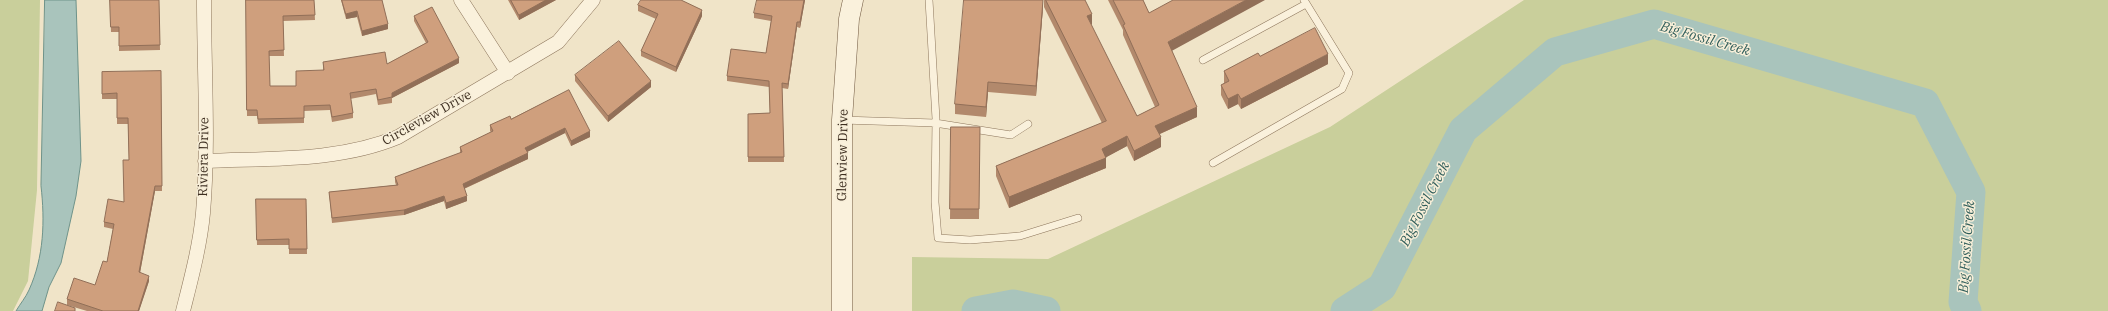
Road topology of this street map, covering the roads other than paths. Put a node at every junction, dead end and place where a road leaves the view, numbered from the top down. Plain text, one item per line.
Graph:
1 (204, 0) edge
2 (461, 0) edge
3 (593, 0) edge
4 (853, 0) edge
5 (929, 0) edge
6 (1305, 2) edge
7 (1204, 60) dead end
8 (508, 73) junction
9 (842, 120) junction
10 (935, 123) junction
11 (1028, 124) dead end
12 (205, 161) junction
13 (1213, 163) dead end
14 (1078, 218) dead end
15 (183, 311) edge
16 (842, 311) edge

1 - 12 street, Riviera Drive
2 - 8 street
3 - 8 street, Circleview Drive
4 - 9 main road, Glenview Drive
5 - 10 lane
6 - 7 lane
6 - 13 lane
8 - 12 street, Circleview Drive
9 - 10 lane
9 - 16 main road, Glenview Drive
10 - 11 lane
10 - 14 lane
12 - 15 street, Riviera Drive

